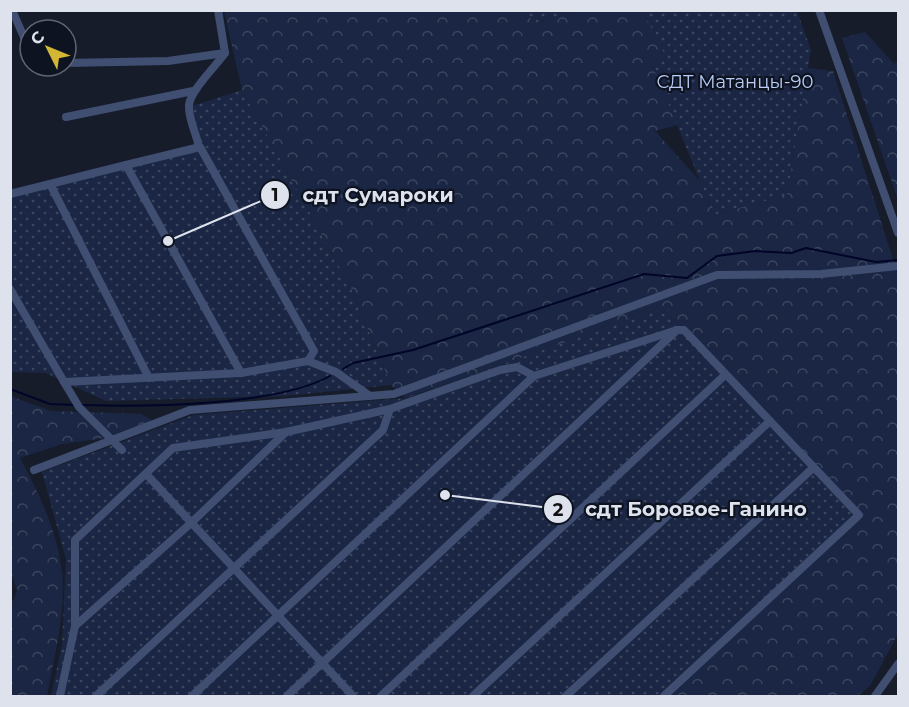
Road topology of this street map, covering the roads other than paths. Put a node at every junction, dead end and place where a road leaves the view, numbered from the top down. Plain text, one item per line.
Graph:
1 (218, 10) edge
2 (819, 10) edge
3 (225, 53) junction
4 (78, 63) edge
5 (193, 91) junction
6 (66, 117) dead end
7 (198, 143) dead end
8 (126, 165) junction
9 (50, 184) junction
10 (10, 194) edge
11 (898, 233) edge
12 (898, 266) edge
13 (10, 289) edge
14 (677, 330) junction
15 (308, 361) junction
16 (241, 373) junction
17 (725, 375) junction
18 (534, 376) junction
19 (149, 378) junction
20 (64, 382) junction
21 (371, 396) junction
22 (390, 409) junction
23 (770, 421) junction
24 (286, 432) junction
25 (113, 441) junction
26 (122, 450) dead end
27 (813, 468) junction
28 (34, 471) dead end
29 (147, 475) junction
30 (191, 523) junction
31 (234, 569) junction
32 (279, 617) junction
33 (75, 626) junction
34 (322, 663) junction
35 (898, 664) edge
36 (60, 696) edge
37 (96, 696) edge
38 (192, 696) edge
39 (287, 696) edge
40 (353, 696) edge
41 (381, 696) edge
42 (473, 696) edge
43 (566, 696) edge
44 (664, 696) edge
45 (875, 696) edge

1 - 3 street
2 - 11 street
3 - 4 street
3 - 5 street
5 - 6 street
5 - 7 street
8 - 9 street
8 - 15 street
8 - 16 street
9 - 10 street
9 - 19 street
12 - 21 street
13 - 20 street
14 - 17 street
14 - 18 street
14 - 34 street
15 - 16 street
15 - 21 street
16 - 19 street
17 - 23 street
17 - 41 street
18 - 22 street
18 - 32 street
19 - 20 street
20 - 25 street
21 - 25 street
22 - 24 street
22 - 31 street
23 - 27 street
23 - 42 street
24 - 29 street
24 - 30 street
25 - 26 street
25 - 28 street
27 - 43 street
27 - 44 street
29 - 30 street
29 - 33 street
30 - 31 street
30 - 33 street
31 - 32 street
31 - 37 street
32 - 34 street
32 - 38 street
33 - 36 street
34 - 39 street
34 - 40 street
35 - 45 street

